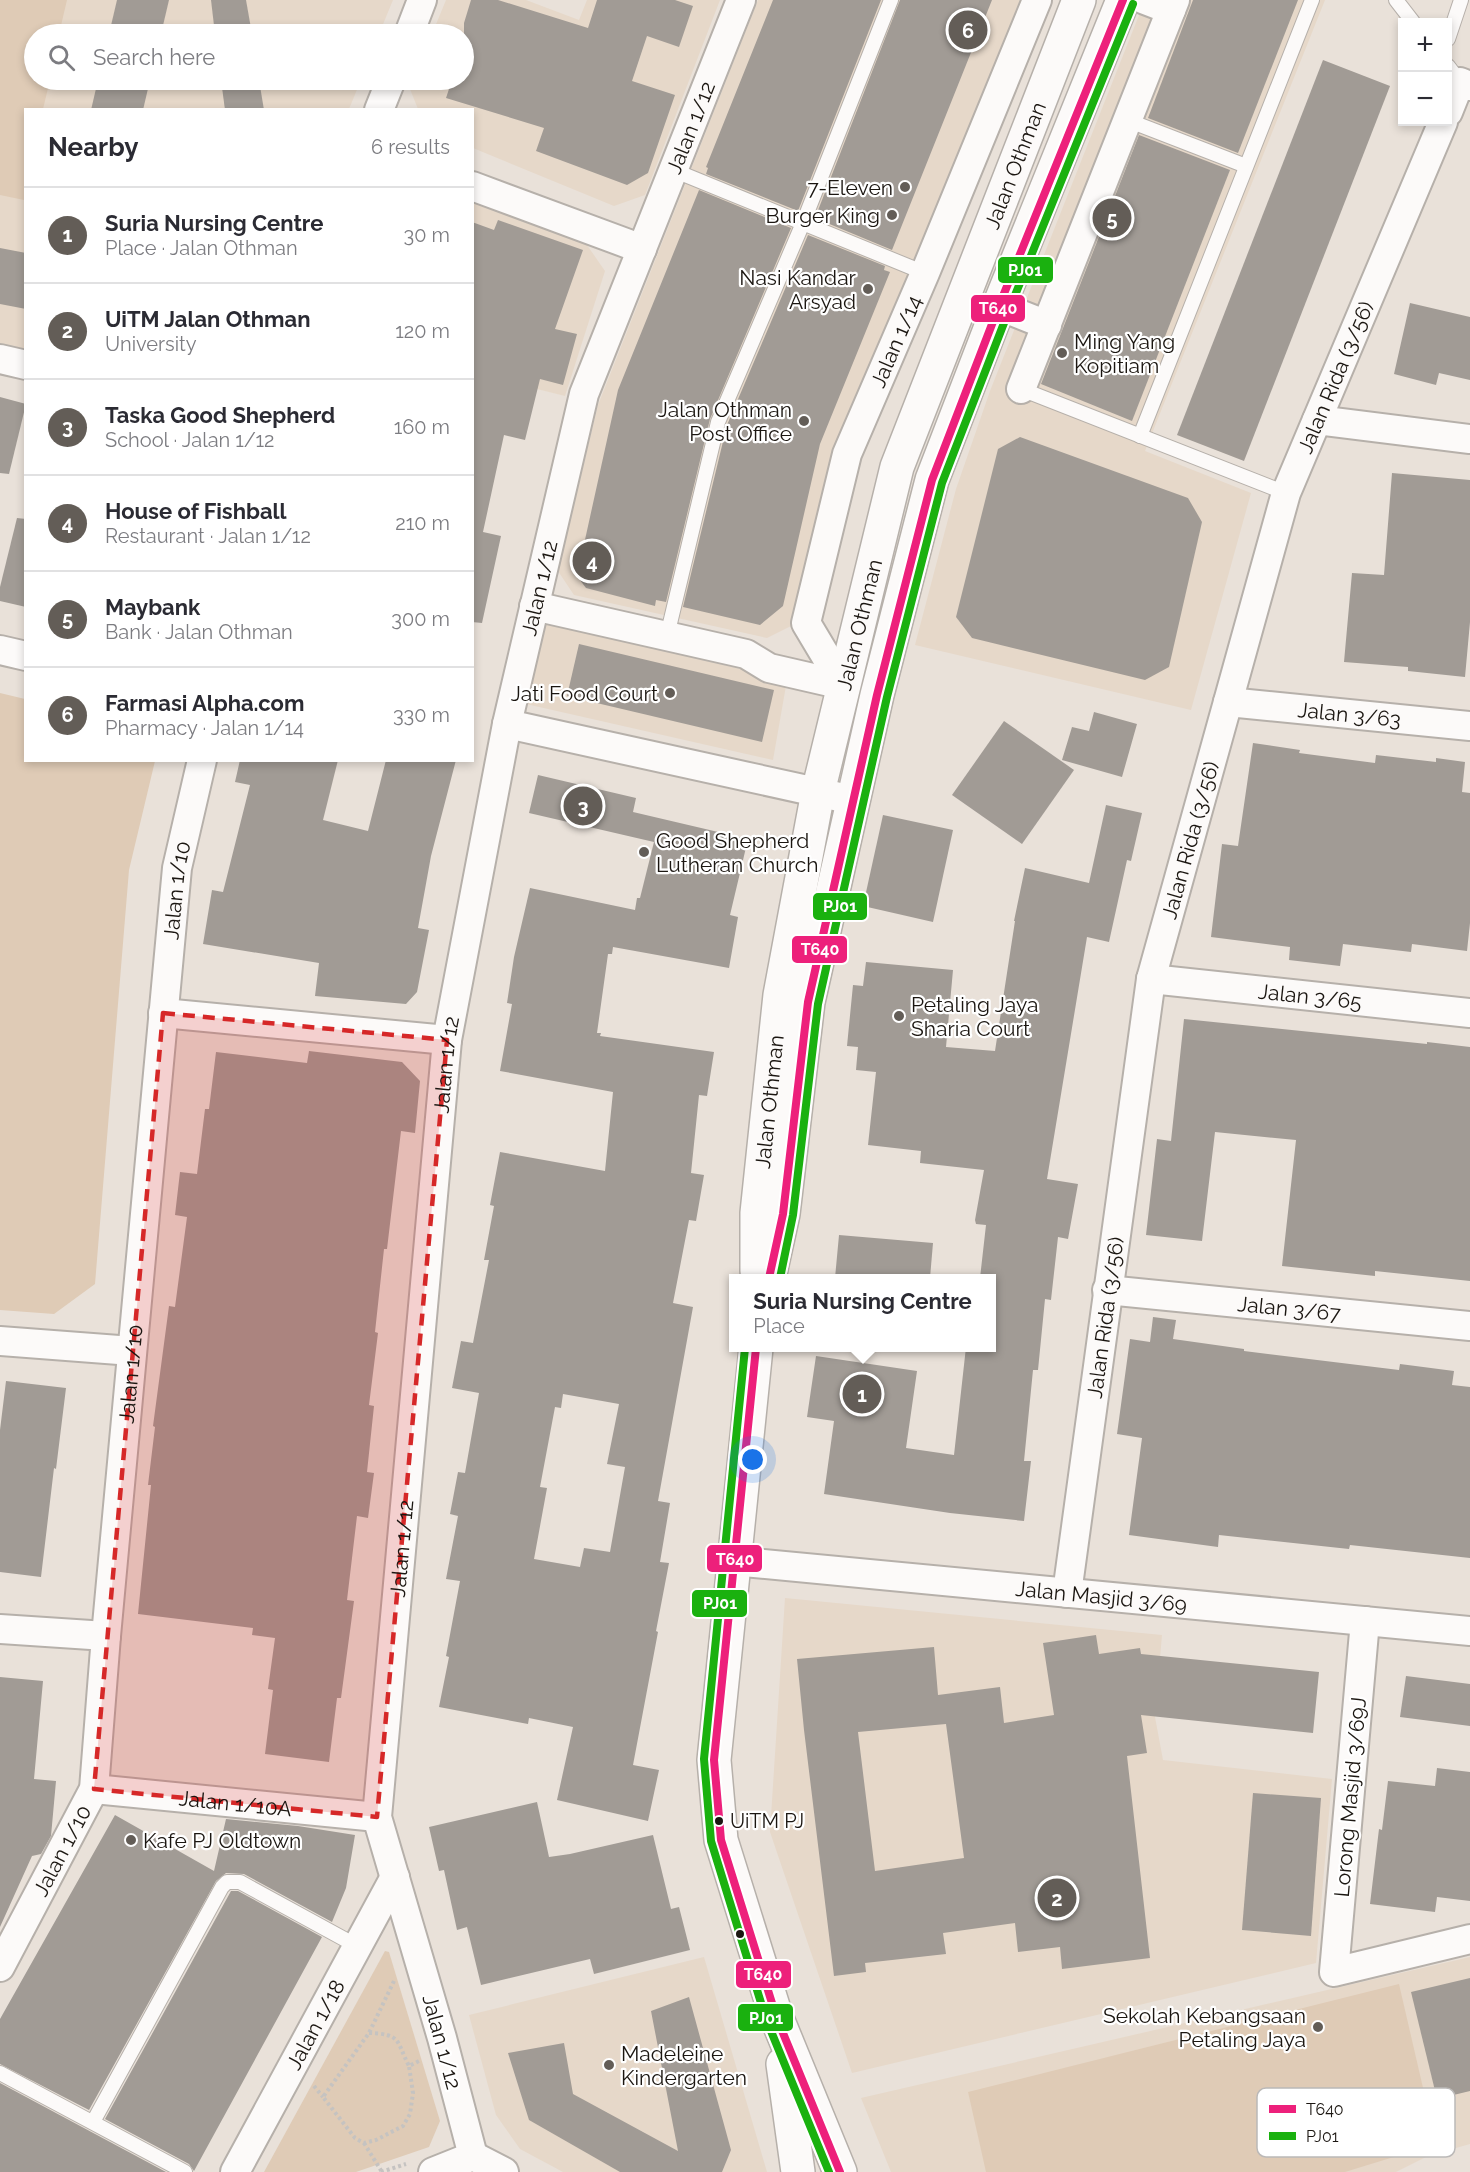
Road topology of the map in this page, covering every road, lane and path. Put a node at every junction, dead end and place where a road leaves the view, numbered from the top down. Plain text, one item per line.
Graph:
1 (422, 0) edge
2 (741, 0) edge
3 (891, 0) edge
4 (1037, 0) edge
5 (1079, 0) edge
6 (1123, 0) edge
7 (1312, 0) edge
8 (1396, 0) edge
9 (1461, 0) edge
10 (1164, 3) edge
11 (1410, 18) edge
12 (413, 24) edge
13 (1452, 27) edge
14 (1459, 78) edge
15 (387, 90) edge
16 (1452, 100) edge
17 (380, 108) edge
18 (1127, 120) junction
19 (1441, 126) edge
20 (1246, 166) junction
21 (674, 170) junction
22 (474, 187) edge
23 (803, 223) junction
24 (642, 249) junction
25 (925, 273) junction
26 (999, 306) junction
27 (1047, 326) junction
28 (0, 359) edge
29 (24, 365) edge
30 (1022, 389) joint
31 (1317, 420) junction
32 (1140, 436) junction
33 (1470, 439) edge
34 (1286, 493) junction
35 (534, 606) junction
36 (667, 636) junction
37 (0, 650) edge
38 (24, 656) edge
39 (843, 685) junction
40 (1228, 702) junction
41 (507, 724) junction
42 (1470, 726) edge
43 (202, 762) edge
44 (818, 792) junction
45 (853, 800) junction
46 (1151, 979) junction
47 (164, 1013) junction
48 (1470, 1013) edge
49 (447, 1040) junction
50 (757, 1274) edge
51 (770, 1274) edge
52 (1107, 1290) junction
53 (1470, 1326) edge
54 (0, 1341) edge
55 (132, 1351) junction
56 (755, 1352) edge
57 (733, 1561) junction
58 (1067, 1593) junction
59 (1365, 1621) junction
60 (0, 1629) edge
61 (1470, 1631) edge
62 (106, 1636) junction
63 (94, 1789) junction
64 (377, 1817) junction
65 (395, 1877) junction
66 (1470, 1939) edge
67 (357, 1946) junction
68 (0, 1967) edge
69 (387, 1997) dead end
70 (776, 2016) junction
71 (369, 2032) junction
72 (427, 2057) dead end
73 (409, 2066) junction
74 (0, 2073) edge
75 (93, 2122) junction
76 (364, 2142) junction
77 (473, 2156) junction
78 (185, 2172) edge
79 (235, 2172) edge
80 (382, 2172) edge
81 (433, 2172) edge
82 (504, 2172) edge
83 (798, 2172) edge
84 (840, 2172) edge

1 - 12 street
2 - 21 street, Jalan 1/12
3 - 23 lane
4 - 25 street, Jalan 1/14
5 - 39 main road, Jalan Othman
6 - 26 main road, Jalan Othman
7 - 20 lane
8 - 11 lane
9 - 13 lane
10 - 18 street
14 - 16 street
15 - 17 street
18 - 20 lane
18 - 27 street
19 - 31 street, Jalan Rida (3/56)
20 - 32 lane
21 - 23 lane
21 - 24 street, Jalan 1/12
22 - 24 street
23 - 25 lane
23 - 36 lane
24 - 35 street, Jalan 1/12
25 - 39 street, Jalan 1/14
26 - 27 street
26 - 45 main road, Jalan Othman
27 - 30 street
28 - 29 street
30 - 32 lane
31 - 33 street
31 - 34 street, Jalan Rida (3/56)
32 - 34 lane
34 - 40 street, Jalan Rida (3/56)
35 - 36 street
35 - 41 street, Jalan 1/12
36 - 39 street
37 - 38 street
39 - 44 main road, Jalan Othman
40 - 42 street, Jalan 3/63
40 - 46 street, Jalan Rida (3/56)
41 - 44 street
41 - 49 street, Jalan 1/12
43 - 47 street, Jalan 1/10
44 - 45 street
44 - 50 main road, Jalan Othman
45 - 51 main road, Jalan Othman
46 - 48 street, Jalan 3/65
46 - 52 street, Jalan Rida (3/56)
47 - 49 street
47 - 55 street, Jalan 1/10
49 - 64 street, Jalan 1/12
52 - 53 street, Jalan 3/67
52 - 58 street, Jalan Rida (3/56)
54 - 55 street
55 - 62 street, Jalan 1/10
56 - 57 main road
57 - 58 street, Jalan Masjid 3/69
57 - 70 main road
58 - 59 street, Jalan Masjid 3/69
59 - 61 street, Jalan Masjid 3/69
59 - 66 street, Lorong Masjid 3/69J
60 - 62 street
62 - 63 street, Jalan 1/10
63 - 64 street, Jalan 1/10A
63 - 68 street, Jalan 1/10
64 - 65 street, Jalan 1/12
65 - 67 street, Jalan 1/18
65 - 77 street, Jalan 1/12
67 - 75 lane
67 - 79 street, Jalan 1/18
69 - 71 path
70 - 83 main road
70 - 84 main road
71 - 73 path
71 - 76 path
72 - 73 path
73 - 76 path
74 - 75 lane
75 - 78 lane
76 - 80 path
77 - 81 street
77 - 82 street

